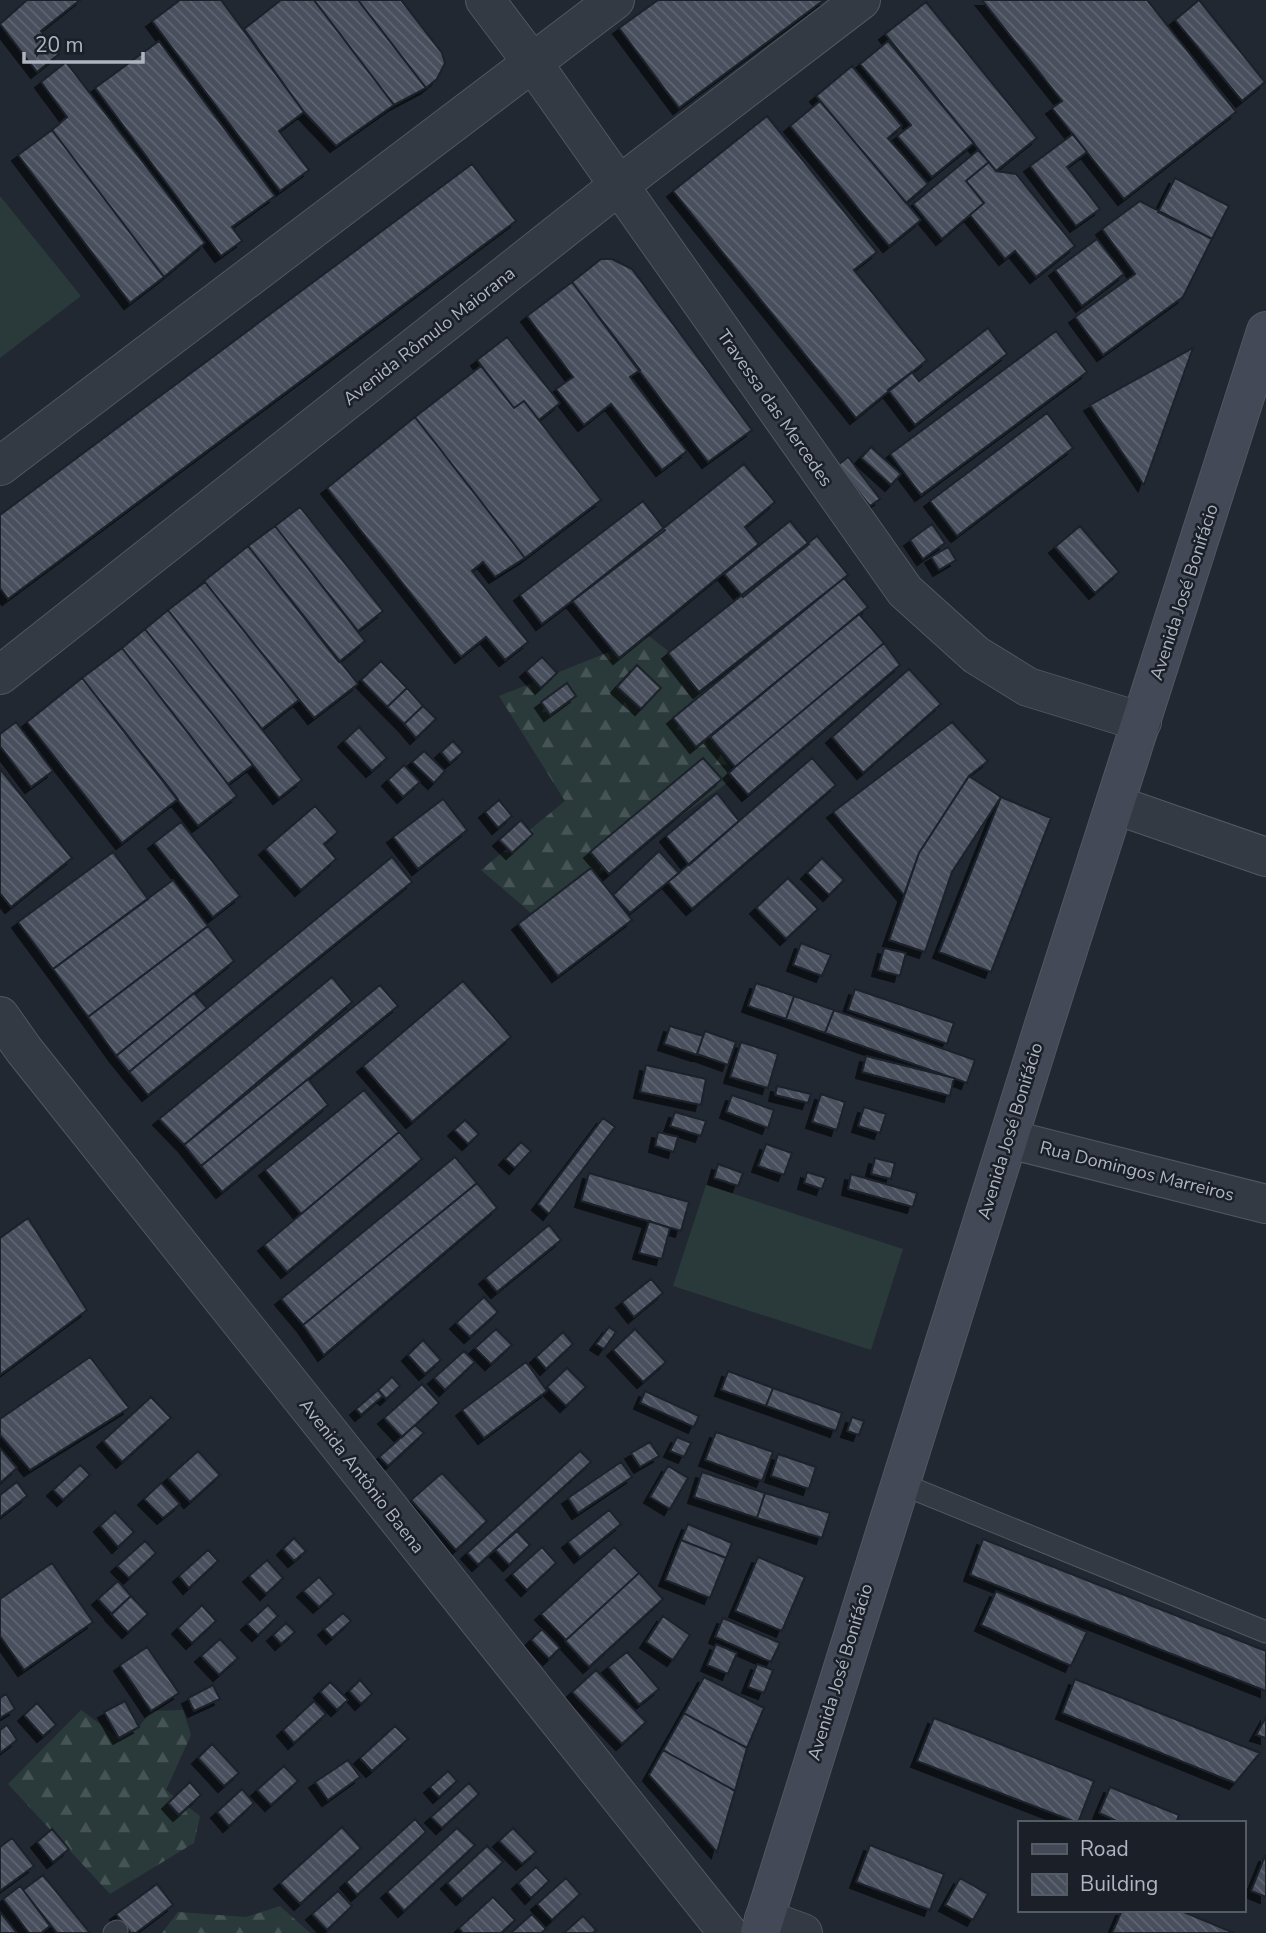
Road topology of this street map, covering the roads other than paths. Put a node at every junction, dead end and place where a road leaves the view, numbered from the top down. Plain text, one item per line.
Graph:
1 (485, 0) edge
2 (615, 0) edge
3 (861, 0) edge
4 (532, 62) junction
5 (618, 186) junction
6 (1266, 331) edge
7 (0, 466) edge
8 (0, 675) edge
9 (1142, 722) junction
10 (1116, 805) junction
11 (1266, 857) edge
12 (0, 1016) edge
13 (1009, 1139) junction
14 (1266, 1204) edge
15 (899, 1483) junction
16 (1266, 1632) edge
17 (762, 1926) edge
18 (728, 1933) edge
19 (803, 1933) edge

1 - 4 street, Travessa das Mercedes
2 - 4 street
3 - 5 street, Avenida Rômulo Maiorana
4 - 5 street, Travessa das Mercedes
4 - 7 street
5 - 8 street, Avenida Rômulo Maiorana
5 - 9 street, Travessa das Mercedes
6 - 9 main road, Avenida José Bonifácio
9 - 10 main road, Avenida José Bonifácio
10 - 11 street
10 - 13 main road, Avenida José Bonifácio
12 - 18 street, Avenida Antônio Baena
13 - 14 street, Rua Domingos Marreiros
13 - 15 main road, Avenida José Bonifácio
15 - 16 lane
15 - 17 main road, Avenida José Bonifácio
17 - 19 street

